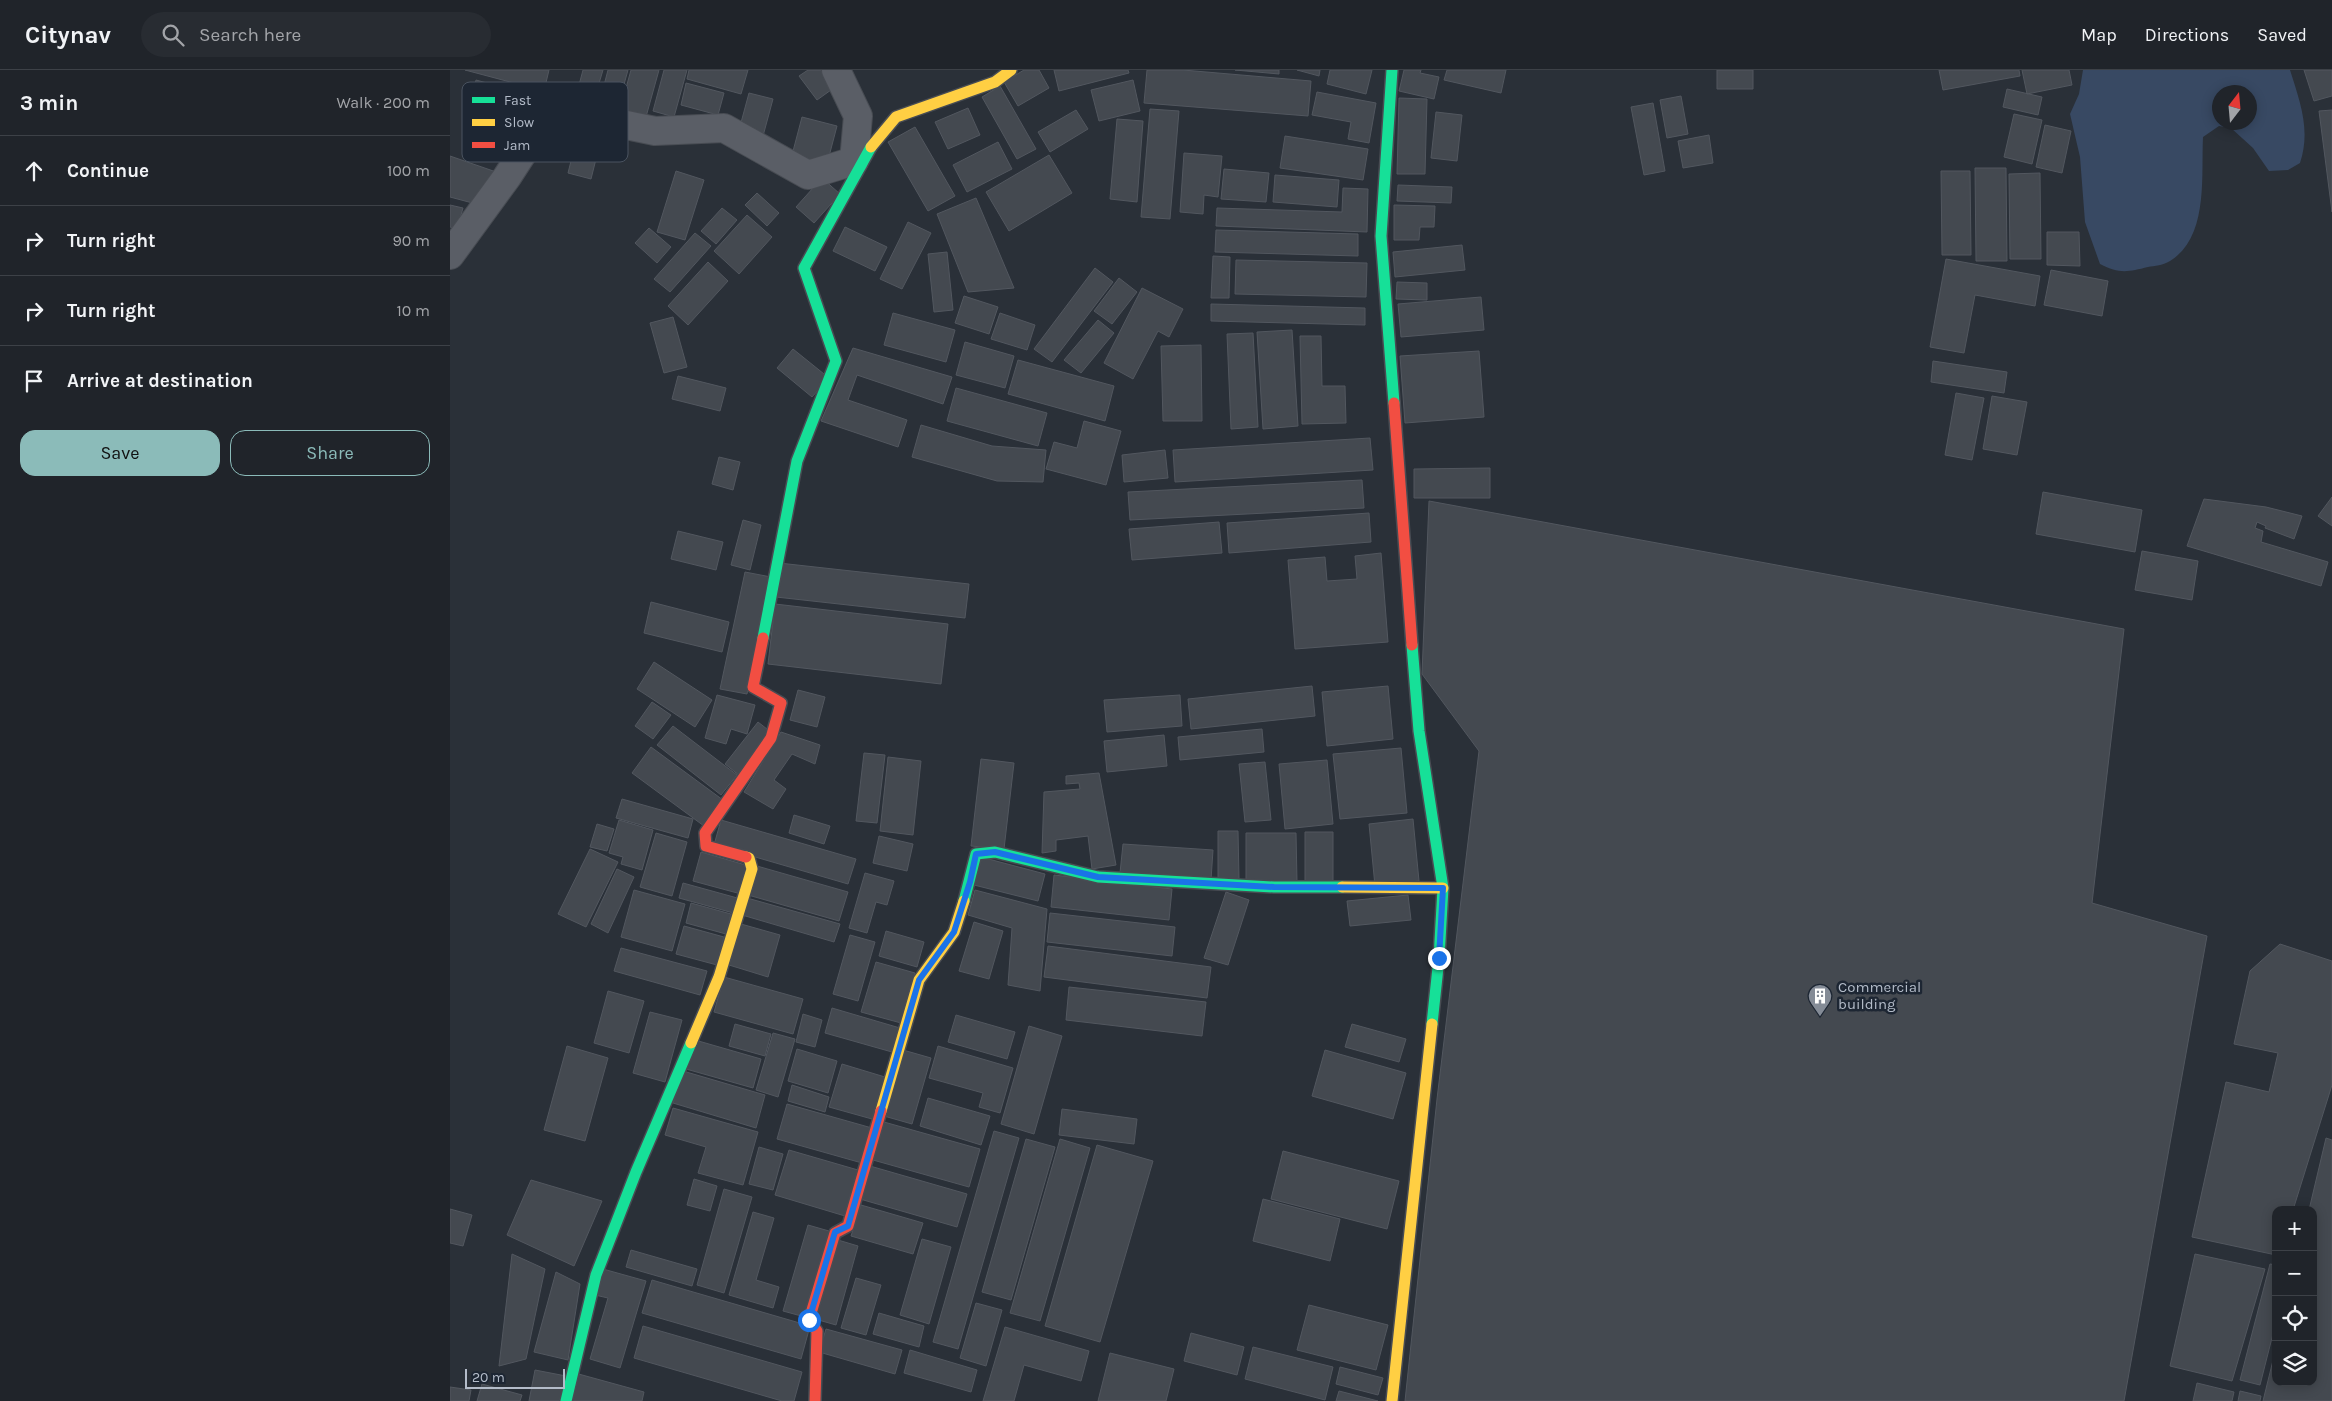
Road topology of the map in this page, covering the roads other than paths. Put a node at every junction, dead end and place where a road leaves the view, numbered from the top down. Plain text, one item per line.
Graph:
1 (836, 70) edge
2 (1011, 70) edge
3 (1392, 70) edge
4 (628, 125) edge
5 (517, 162) edge
6 (450, 255) edge
7 (1443, 888) junction
8 (566, 1401) edge
9 (815, 1401) edge
10 (1392, 1401) edge

1 - 4 street
2 - 8 street
3 - 7 street
5 - 6 street
7 - 9 street
7 - 10 street

